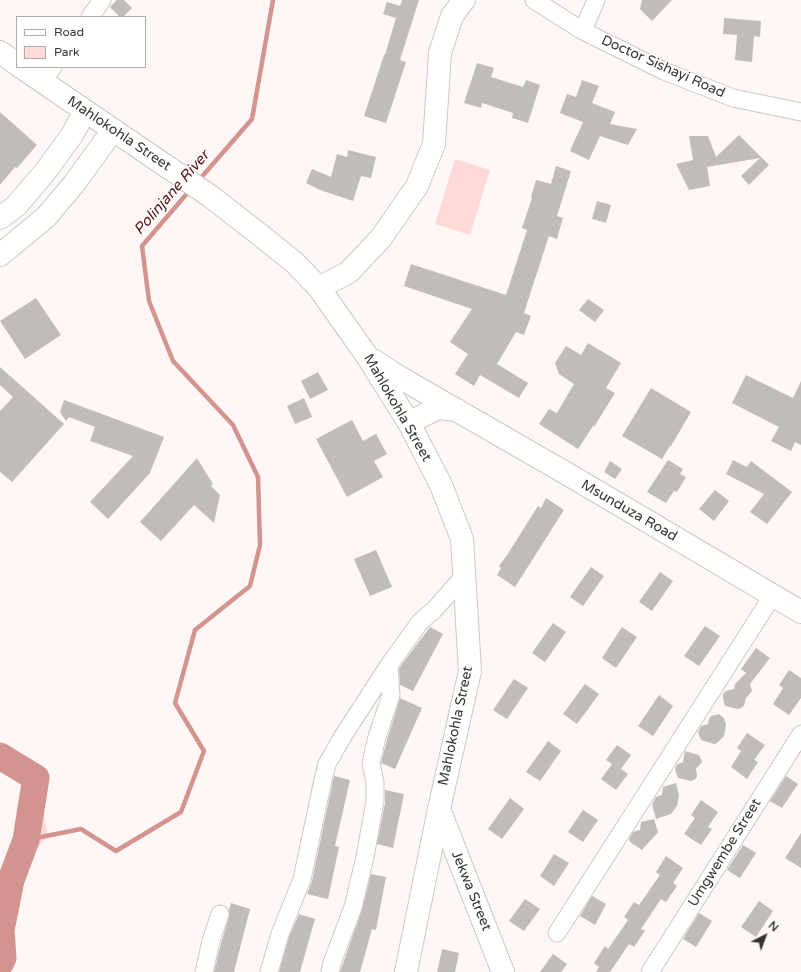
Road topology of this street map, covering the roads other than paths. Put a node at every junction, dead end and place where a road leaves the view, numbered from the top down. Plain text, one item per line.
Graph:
1 (102, 0) edge
2 (464, 0) edge
3 (534, 0) edge
4 (596, 0) edge
5 (91, 16) edge
6 (583, 32) junction
7 (0, 52) edge
8 (16, 63) edge
9 (24, 68) edge
10 (47, 74) edge
11 (86, 111) junction
12 (801, 112) edge
13 (113, 130) junction
14 (0, 218) edge
15 (0, 255) edge
16 (319, 288) junction
17 (367, 356) junction
18 (457, 410) junction
19 (410, 423) junction
20 (464, 576) junction
21 (773, 595) junction
22 (801, 612) edge
23 (389, 665) junction
24 (801, 734) edge
25 (439, 809) junction
26 (220, 914) dead end
27 (557, 933) dead end
28 (204, 972) edge
29 (269, 972) edge
30 (330, 972) edge
31 (406, 972) edge
32 (503, 972) edge
33 (650, 972) edge

1 - 5 street
2 - 16 street
3 - 6 street, Doctor Sishayi Road
4 - 6 street
6 - 12 street, Doctor Sishayi Road
7 - 8 street
9 - 10 street, Mahlokohla Street
10 - 11 street, Mahlokohla Street
11 - 13 street, Mahlokohla Street
11 - 14 street
13 - 15 street
13 - 16 street, Mahlokohla Street
16 - 17 street, Mahlokohla Street
17 - 18 street, Msunduza Road
17 - 19 street, Mahlokohla Street
18 - 19 street, Msunduza Road
18 - 21 street, Msunduza Road
19 - 20 street, Mahlokohla Street
20 - 23 street
20 - 25 street, Mahlokohla Street
21 - 22 street, Msunduza Road
21 - 27 street
23 - 29 street
23 - 30 street
24 - 33 street, Umgwembe Street
25 - 31 street, Mahlokohla Street
25 - 32 street, Jekwa Street
26 - 28 street

